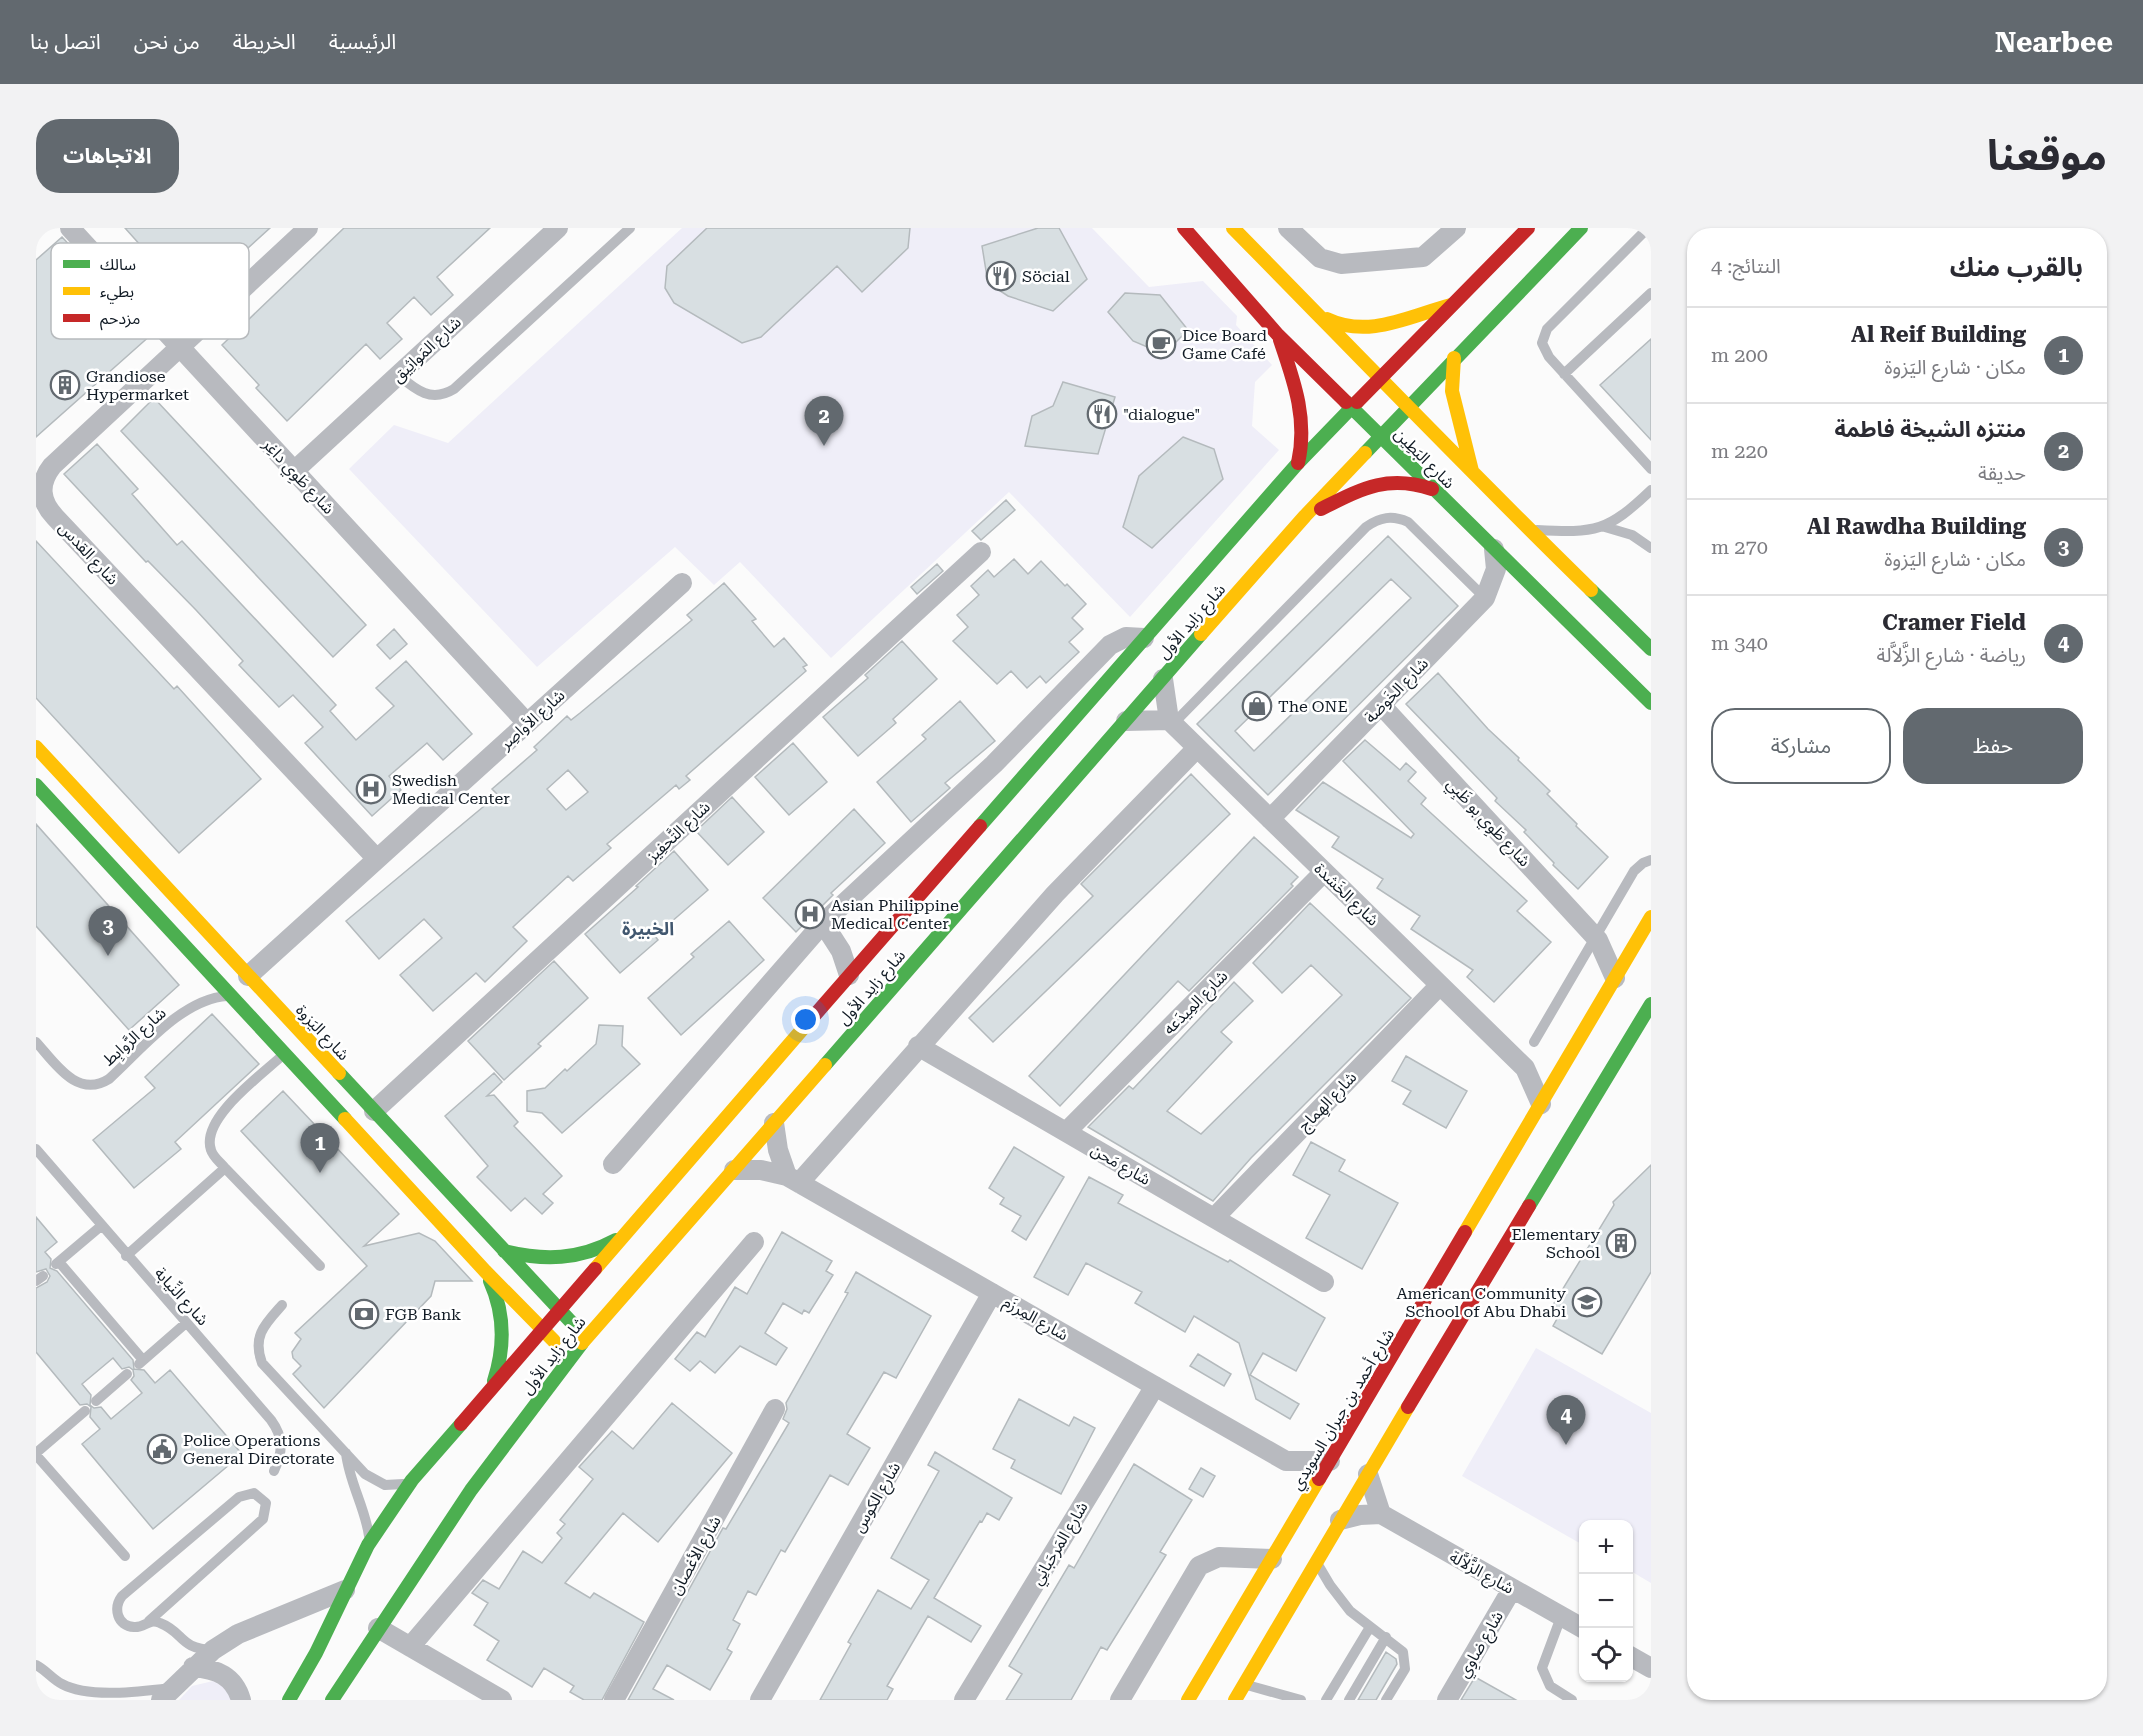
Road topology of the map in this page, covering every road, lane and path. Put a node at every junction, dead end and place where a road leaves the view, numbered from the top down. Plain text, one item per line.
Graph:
1 (70, 228) edge
2 (308, 228) edge
3 (558, 228) edge
4 (630, 228) edge
5 (1184, 228) edge
6 (1233, 228) edge
7 (1288, 228) edge
8 (1456, 228) edge
9 (1528, 228) edge
10 (1581, 228) edge
11 (1648, 228) edge
12 (84, 243) edge
13 (249, 284) edge
14 (1651, 293) edge
15 (1453, 304) junction
16 (1309, 307) junction
17 (1278, 335) junction
18 (173, 339) edge
19 (191, 339) edge
20 (181, 348) junction
21 (1454, 358) junction
22 (1564, 374) junction
23 (398, 375) junction
24 (1380, 377) junction
25 (1408, 405) junction
26 (1351, 407) junction
27 (1380, 436) junction
28 (1298, 463) junction
29 (1651, 469) edge
30 (294, 471) junction
31 (1474, 476) junction
32 (1651, 490) edge
33 (1435, 491) junction
34 (1305, 516) junction
35 (1605, 526) junction
36 (1528, 530) junction
37 (1651, 548) edge
38 (1494, 549) junction
39 (981, 552) dead end
40 (682, 583) dead end
41 (1485, 598) junction
42 (1144, 638) junction
43 (1651, 649) edge
44 (1163, 680) junction
45 (1651, 703) edge
46 (1381, 705) junction
47 (1126, 721) junction
48 (1171, 722) junction
49 (527, 723) junction
50 (36, 747) edge
51 (1197, 748) junction
52 (36, 785) edge
53 (1270, 819) junction
54 (377, 859) junction
55 (1651, 860) edge
56 (1324, 872) junction
57 (1651, 917) edge
58 (823, 923) junction
59 (1596, 938) junction
60 (1636, 942) junction
61 (849, 975) junction
62 (248, 976) junction
63 (1615, 978) junction
64 (1440, 985) junction
65 (231, 996) junction
66 (1651, 1004) edge
67 (36, 1042) edge
68 (1534, 1042) dead end
69 (918, 1046) junction
70 (284, 1054) junction
71 (1525, 1068) junction
72 (1561, 1070) junction
73 (1541, 1104) junction
74 (374, 1111) junction
75 (774, 1123) junction
76 (1066, 1132) junction
77 (36, 1149) edge
78 (613, 1164) dead end
79 (225, 1168) junction
80 (734, 1170) junction
81 (793, 1180) junction
82 (1214, 1218) junction
83 (101, 1226) junction
84 (623, 1236) junction
85 (754, 1242) dead end
86 (504, 1251) junction
87 (126, 1256) junction
88 (320, 1266) dead end
89 (484, 1271) junction
90 (1324, 1282) dead end
91 (992, 1293) junction
92 (282, 1305) dead end
93 (559, 1309) junction
94 (186, 1323) junction
95 (542, 1329) junction
96 (586, 1338) junction
97 (571, 1358) junction
98 (127, 1374) dead end
99 (1155, 1386) junction
100 (489, 1391) junction
101 (96, 1401) dead end
102 (775, 1409) dead end
103 (85, 1411) dead end
104 (1345, 1435) junction
105 (1360, 1435) dead end
106 (1372, 1442) dead end
107 (346, 1452) junction
108 (36, 1454) edge
109 (1379, 1454) junction
110 (1286, 1461) junction
111 (1330, 1461) junction
112 (274, 1471) dead end
113 (1368, 1474) junction
114 (412, 1480) junction
115 (1306, 1501) junction
116 (1381, 1514) junction
117 (1340, 1520) junction
118 (368, 1545) junction
119 (125, 1556) dead end
120 (1272, 1559) junction
121 (1316, 1560) junction
122 (1512, 1588) junction
123 (345, 1590) junction
124 (166, 1605) junction
125 (1561, 1617) junction
126 (149, 1621) junction
127 (1370, 1627) junction
128 (378, 1628) junction
129 (1582, 1628) edge
130 (172, 1630) junction
131 (1386, 1637) junction
132 (183, 1642) junction
133 (410, 1647) junction
134 (213, 1650) junction
135 (1633, 1657) edge
136 (36, 1665) edge
137 (193, 1667) junction
138 (1651, 1668) edge
139 (1244, 1684) junction
140 (167, 1694) edge
141 (241, 1700) edge
142 (289, 1700) edge
143 (332, 1700) edge
144 (502, 1700) edge
145 (614, 1700) edge
146 (760, 1700) edge
147 (964, 1700) edge
148 (1120, 1700) edge
149 (1188, 1700) edge
150 (1235, 1700) edge
151 (1301, 1700) edge
152 (1326, 1700) edge
153 (1349, 1700) edge
154 (1386, 1700) edge
155 (1447, 1700) edge
156 (1572, 1700) edge

1 - 12 street, شارع طَوِي داغِر
2 - 13 street, شارع القدس
3 - 23 street, شارع المَواثِيق
4 - 23 lane
5 - 17 main road, شارع البَطِين
6 - 16 main road, شارع البَطِين
7 - 8 street
9 - 15 main road, شارع زايد الأول
10 - 21 main road, شارع زايد الأول
11 - 22 lane
14 - 22 lane
15 - 16 main road
15 - 24 main road, شارع زايد الأول
16 - 24 main road, شارع البَطِين
17 - 26 main road, شارع البَطِين
17 - 28 main road
18 - 20 street, شارع طَوِي داغِر
19 - 20 street, شارع القدس
20 - 30 street, شارع طَوِي داغِر
20 - 54 street, شارع القدس
21 - 25 main road, شارع زايد الأول
21 - 31 main road
22 - 29 lane
23 - 30 street, شارع المَواثِيق
24 - 25 main road, شارع البَطِين
24 - 26 main road, شارع زايد الأول
25 - 27 main road, شارع زايد الأول
25 - 31 main road, شارع البَطِين
26 - 27 main road, شارع البَطِين
26 - 28 main road, شارع زايد الأول
27 - 33 main road, شارع البَطِين
27 - 34 main road, شارع زايد الأول
28 - 42 main road, شارع زايد الأول
30 - 49 street, شارع طَوِي داغِر
31 - 36 main road, شارع البَطِين
32 - 35 lane
33 - 34 main road
33 - 38 main road, شارع البَطِين
34 - 44 main road, شارع زايد الأول
35 - 36 lane
35 - 37 lane
36 - 43 main road, شارع البَطِين
38 - 41 street, شارع الخَوضة
38 - 45 main road, شارع البَطِين
39 - 74 street, شارع التَّحفِيز
40 - 49 street, شارع الأواصِر
41 - 46 street, شارع الخَوضة
41 - 48 lane
42 - 58 street
42 - 61 main road, شارع زايد الأول
44 - 47 main road, شارع زايد الأول
44 - 48 street
46 - 53 street, شارع الخَوضة
46 - 59 street, شارع طَوِي بو ظَبِي
47 - 48 street
47 - 75 main road, شارع زايد الأول
48 - 51 street, شارع الخَشدة
49 - 54 street, شارع الأواصِر
50 - 62 main road, شارع اليَزوة
51 - 53 street, شارع الخَشدة
51 - 69 street
52 - 65 main road
53 - 56 street, شارع الخَشدة
54 - 62 street, شارع الأواصِر
55 - 59 lane
56 - 64 street, شارع الخَشدة
56 - 76 street, شارع المِيدَعه
57 - 60 main road, شارع أحمد بن جبران السويدي
58 - 61 street
58 - 78 street
59 - 60 street
59 - 63 street, شارع طَوِي بو ظَبِي
59 - 68 lane
60 - 63 main road, شارع أحمد بن جبران السويدي
61 - 84 main road, شارع زايد الأول
62 - 74 main road, شارع اليَزوة
63 - 72 main road, شارع أحمد بن جبران السويدي
64 - 71 street, شارع الخَشدة
64 - 82 street, شارع الهِماج
65 - 67 lane, شارع الرَّوابِط
65 - 70 main road
66 - 109 main road
69 - 76 street, شارع مَحن
69 - 81 street
70 - 79 lane
70 - 89 main road
71 - 72 street
71 - 73 street, شارع الخَشدة
72 - 73 main road, شارع أحمد بن جبران السويدي
73 - 104 main road, شارع أحمد بن جبران السويدي
74 - 86 main road, شارع اليَزوة
75 - 80 main road, شارع زايد الأول
75 - 81 street
76 - 82 street, شارع مَحن
77 - 83 lane, شارع النِّيابة
79 - 87 lane
79 - 88 lane
80 - 81 street, شارع المِرزَم
80 - 96 main road, شارع زايد الأول
81 - 91 street, شارع المِرزَم
82 - 90 street, شارع مَحن
83 - 87 lane, شارع النِّيابة
83 - 94 lane
84 - 86 main road
84 - 93 main road, شارع زايد الأول
85 - 133 street
86 - 93 main road, شارع اليَزوة
87 - 94 lane, شارع النِّيابة
89 - 95 main road
89 - 100 main road
91 - 99 street, شارع المِرزَم
91 - 146 street, شارع الكوس
92 - 107 lane
93 - 95 main road, شارع زايد الأول
93 - 96 main road, شارع اليَزوة
94 - 112 lane, شارع النِّيابة
95 - 97 main road
95 - 100 main road, شارع زايد الأول
96 - 97 main road, شارع زايد الأول
97 - 128 main road, شارع زايد الأول
98 - 101 lane
99 - 110 street, شارع المِرزَم
99 - 147 street, شارع المَرحَبانِي
100 - 114 main road, شارع زايد الأول
102 - 145 street, شارع الأغصان
103 - 108 lane
104 - 105 main road
104 - 111 main road, شارع أحمد بن جبران السويدي
106 - 109 main road
107 - 114 lane
107 - 118 lane
108 - 119 lane
109 - 113 main road
110 - 111 street, شارع المِرزَم
110 - 115 street
111 - 115 main road, شارع أحمد بن جبران السويدي
113 - 116 street
113 - 117 main road
114 - 118 main road, شارع زايد الأول
115 - 120 main road, شارع أحمد بن جبران السويدي
116 - 117 street
116 - 122 street, شارع الزَّلاَّلة
117 - 121 main road
118 - 123 main road, شارع زايد الأول
120 - 148 street
120 - 149 main road, شارع أحمد بن جبران السويدي
121 - 127 lane
121 - 139 main road
122 - 125 street, شارع الزَّلاَّلة
122 - 155 street, شارع ضاوِي
123 - 134 street
123 - 142 main road, شارع زايد الأول
124 - 126 lane
124 - 126 lane
124 - 130 lane
125 - 129 street, شارع الزَّلاَّلة
125 - 156 lane
126 - 130 lane
127 - 131 lane
127 - 152 lane
128 - 133 street
128 - 143 main road, شارع زايد الأول
130 - 132 lane
131 - 153 lane
131 - 154 lane
132 - 134 lane
132 - 137 lane
133 - 144 street
134 - 137 street
135 - 138 street
136 - 140 lane
137 - 140 street
137 - 141 street
139 - 150 main road
139 - 151 lane

